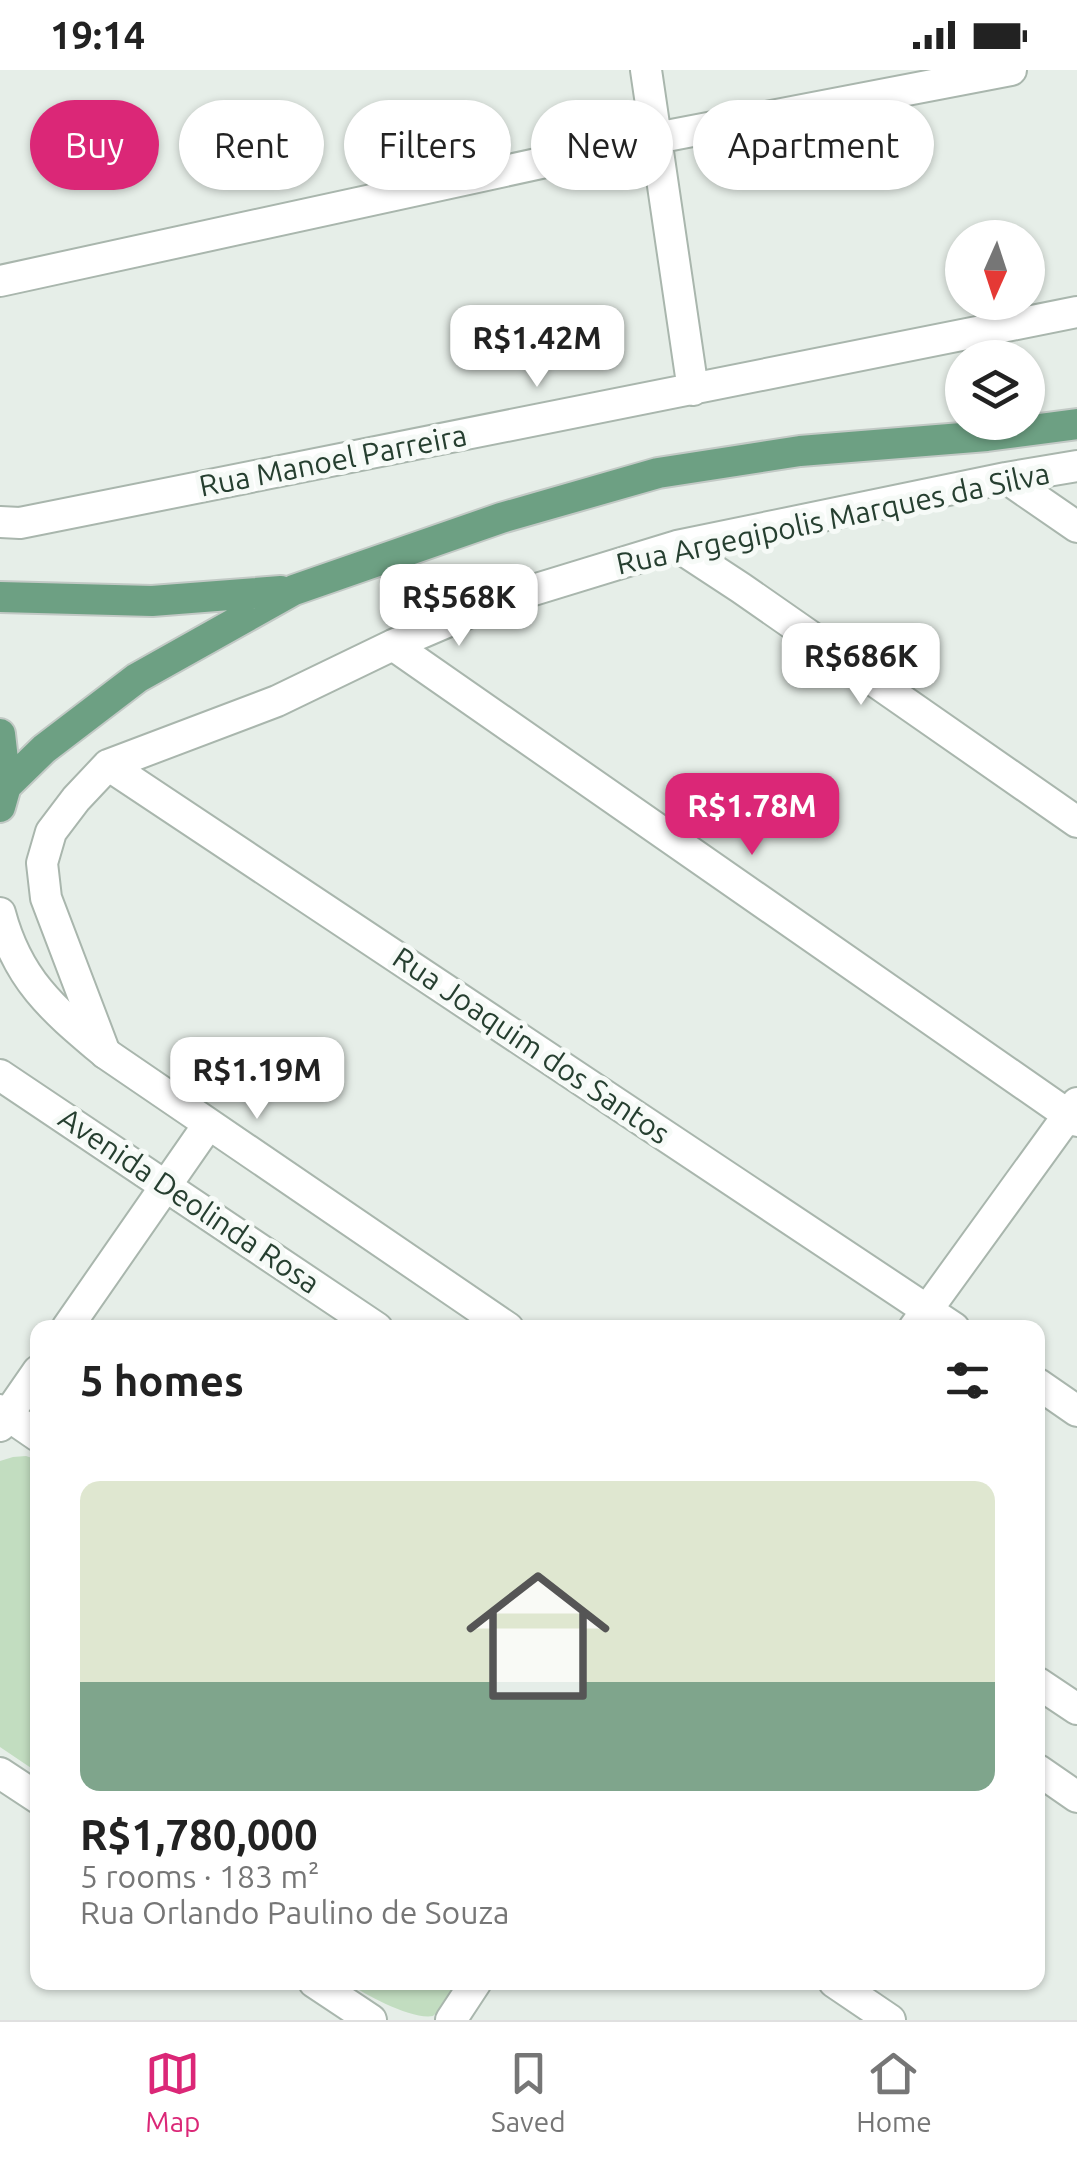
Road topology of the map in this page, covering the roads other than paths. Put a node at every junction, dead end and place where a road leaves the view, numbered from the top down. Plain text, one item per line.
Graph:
1 (646, 70) edge
2 (1011, 70) edge
3 (650, 100) edge
4 (673, 135) edge
5 (531, 165) edge
6 (664, 190) edge
7 (0, 281) edge
8 (1077, 312) edge
9 (693, 390) junction
10 (1077, 404) edge
11 (1045, 415) edge
12 (1077, 424) edge
13 (1045, 428) edge
14 (945, 439) edge
15 (1077, 466) edge
16 (1006, 478) junction
17 (0, 522) edge
18 (1077, 527) edge
19 (677, 546) junction
20 (294, 590) junction
21 (0, 597) edge
22 (393, 645) junction
23 (0, 734) edge
24 (108, 766) junction
25 (3, 796) edge
26 (1077, 822) edge
27 (0, 913) edge
28 (105, 1053) junction
29 (0, 1075) edge
30 (1074, 1113) edge
31 (208, 1125) junction
32 (164, 1186) junction
33 (920, 1318) edge
34 (73, 1320) edge
35 (365, 1320) edge
36 (496, 1320) edge
37 (30, 1381) edge
38 (1045, 1389) edge
39 (1077, 1412) edge
40 (2, 1417) edge
41 (30, 1432) edge
42 (1045, 1688) edge
43 (1077, 1709) edge
44 (0, 1773) edge
45 (1045, 1775) edge
46 (30, 1793) edge
47 (1077, 1797) edge
48 (326, 1990) edge
49 (471, 1990) edge
50 (846, 1990) edge
51 (370, 2020) edge
52 (450, 2020) edge
53 (890, 2020) edge

1 - 3 street
2 - 4 street
5 - 7 street
6 - 9 street
8 - 9 street, Rua Manoel Parreira
9 - 17 street, Rua Manoel Parreira
10 - 11 main road
12 - 13 main road
14 - 20 main road
15 - 16 street, Rua Argegipolis Marques da Silva
16 - 18 street
16 - 19 street, Rua Argegipolis Marques da Silva
19 - 22 street, Rua Argegipolis Marques da Silva
19 - 26 street
20 - 21 main road
20 - 25 main road
22 - 24 street, Rua Argegipolis Marques da Silva
22 - 30 street
23 - 25 main road
24 - 28 street, Rua Argegipolis Marques da Silva
24 - 33 street, Rua Joaquim dos Santos
27 - 28 street
28 - 31 street
29 - 32 street, Avenida Deolinda Rosa
30 - 33 street
31 - 32 street
31 - 36 street
32 - 34 street
32 - 35 street, Avenida Deolinda Rosa
37 - 40 street
38 - 39 street
40 - 41 street
42 - 43 street
44 - 46 street
45 - 47 street
48 - 51 street
49 - 52 street
50 - 53 street

